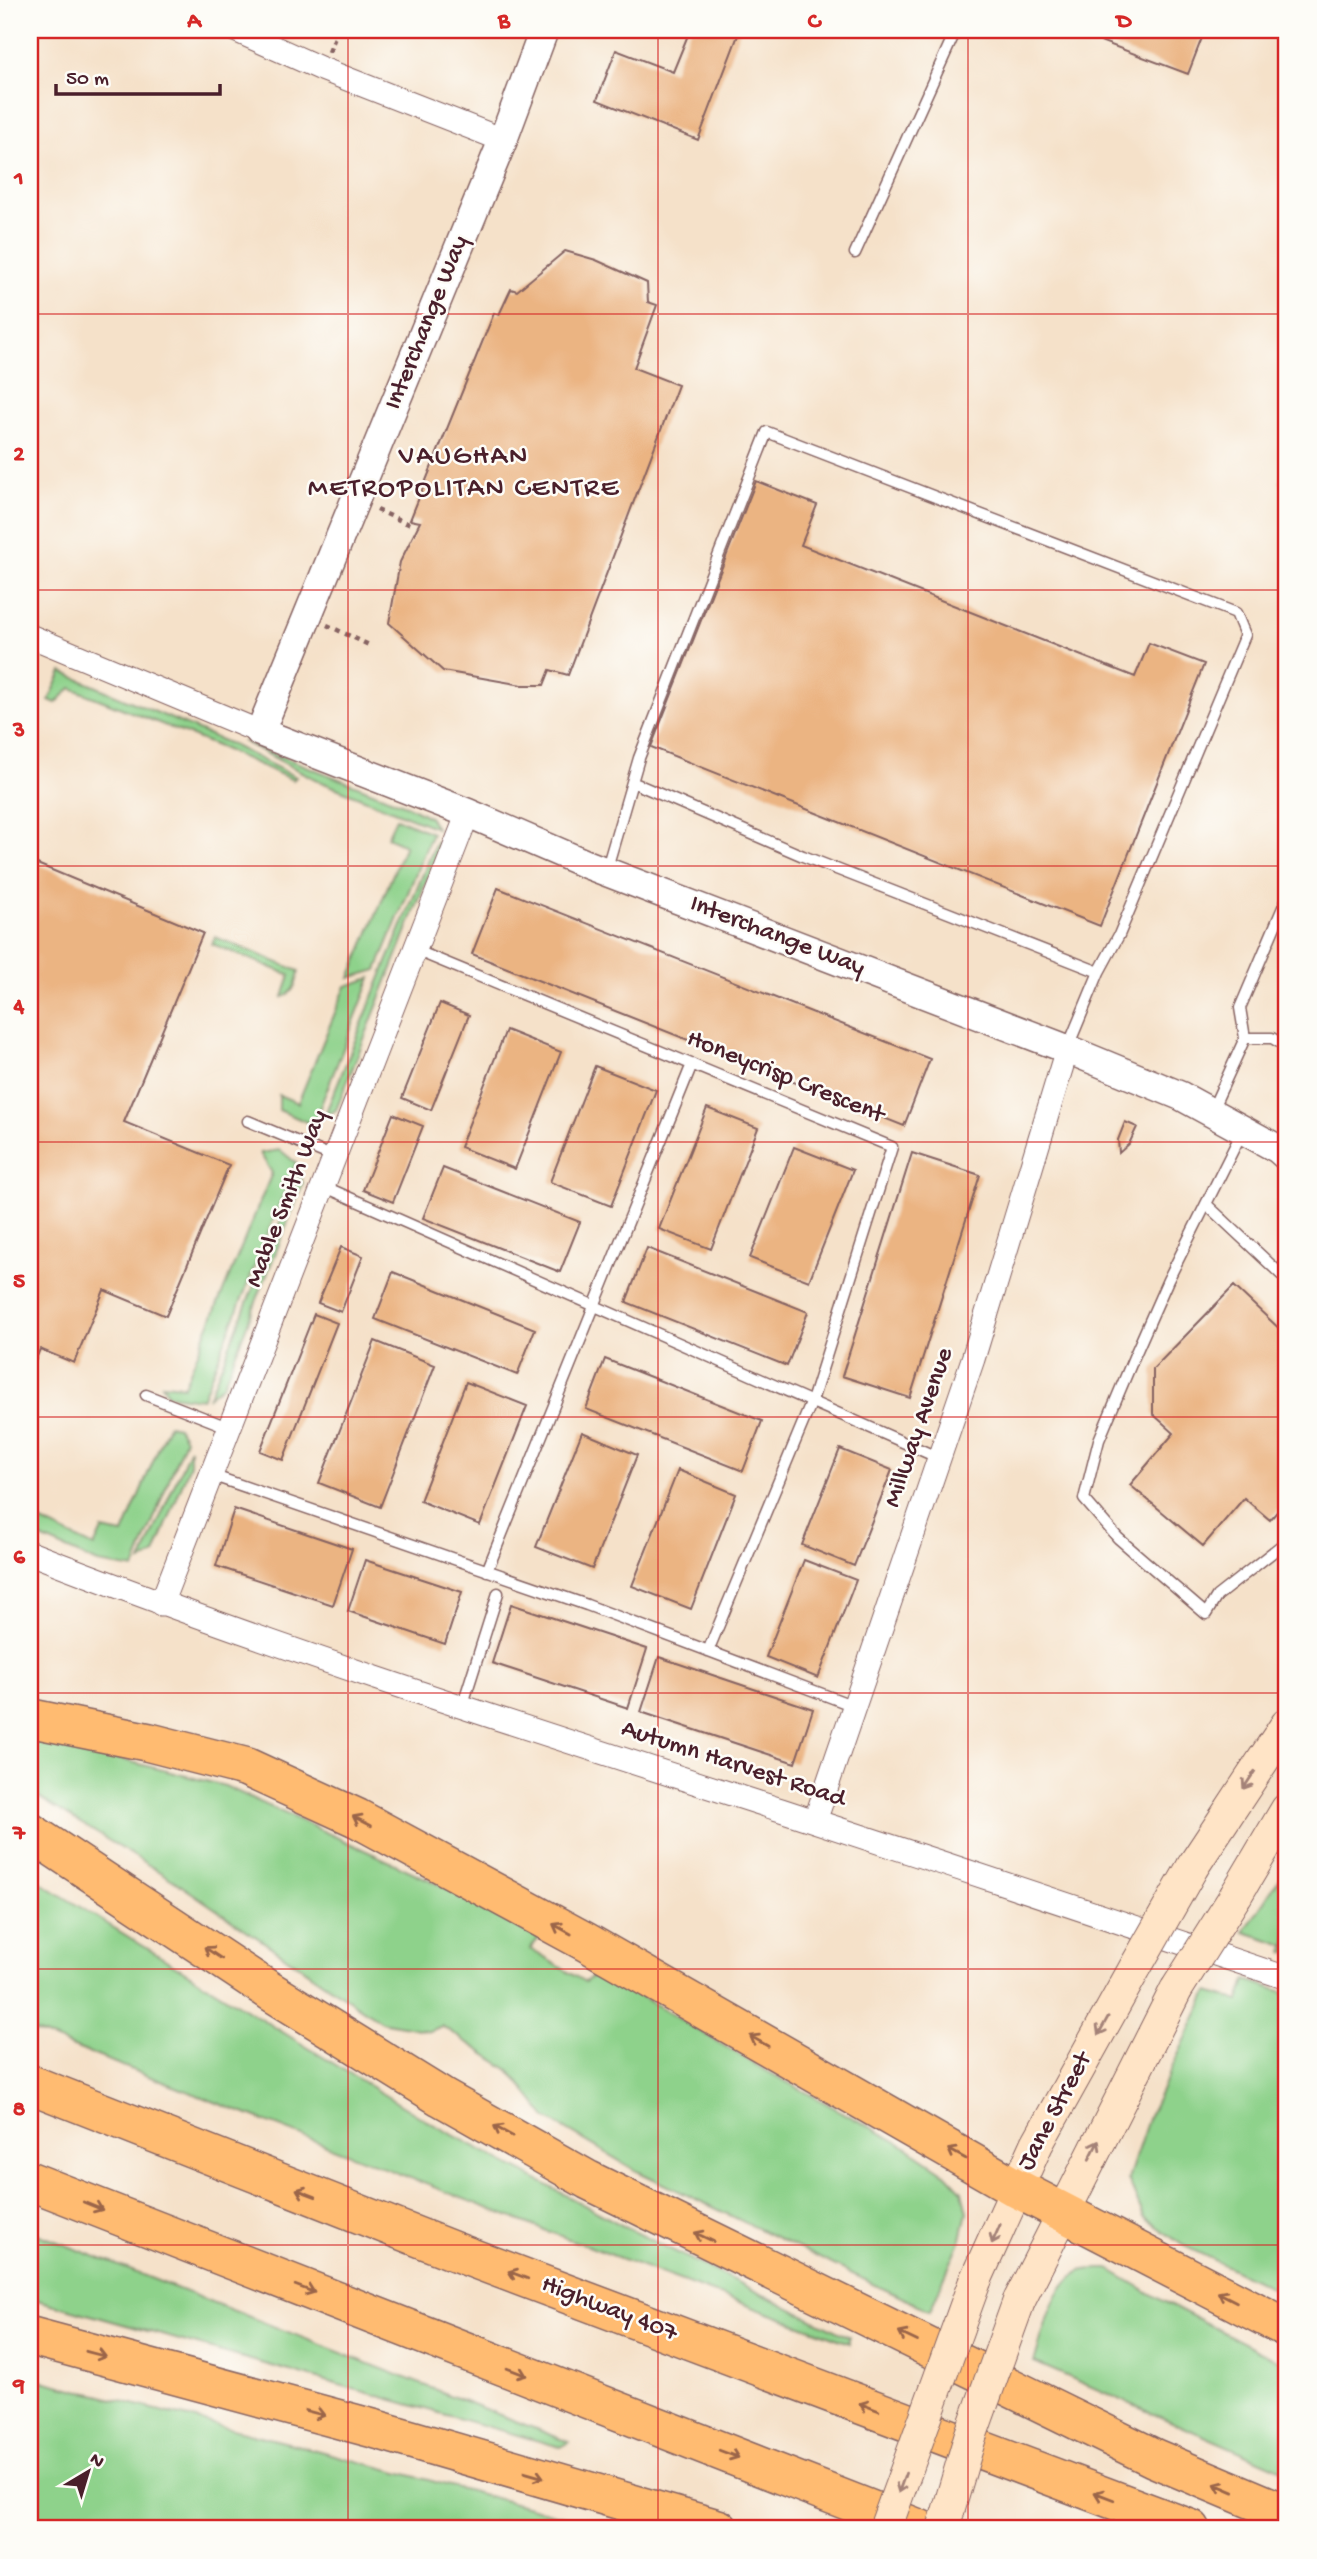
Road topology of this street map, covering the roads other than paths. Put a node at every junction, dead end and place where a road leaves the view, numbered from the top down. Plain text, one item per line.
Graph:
1 (235, 30) edge
2 (544, 30) edge
3 (956, 30) edge
4 (503, 140) junction
5 (855, 253) dead end
6 (30, 636) edge
7 (260, 732) junction
8 (632, 782) junction
9 (468, 813) junction
10 (606, 871) junction
11 (1287, 898) edge
12 (415, 950) junction
13 (1099, 972) junction
14 (1245, 1038) junction
15 (1287, 1047) edge
16 (1068, 1049) junction
17 (692, 1064) junction
18 (1211, 1113) junction
19 (248, 1121) dead end
20 (1243, 1130) junction
21 (334, 1157) junction
22 (1287, 1157) edge
23 (323, 1186) junction
24 (1206, 1204) junction
25 (1287, 1280) edge
26 (594, 1305) junction
27 (146, 1395) dead end
28 (812, 1401) junction
29 (230, 1428) junction
30 (939, 1458) junction
31 (211, 1475) junction
32 (1287, 1541) edge
33 (30, 1553) edge
34 (487, 1571) junction
35 (498, 1593) dead end
36 (161, 1604) junction
37 (708, 1651) junction
38 (854, 1706) junction
39 (462, 1707) junction
40 (30, 1718) edge
41 (1287, 1724) edge
42 (1287, 1809) edge
43 (815, 1821) junction
44 (30, 1832) edge
45 (1287, 1978) edge
46 (30, 2084) edge
47 (30, 2181) edge
48 (1016, 2188) junction
49 (1062, 2211) junction
50 (1287, 2328) edge
51 (30, 2336) edge
52 (1287, 2514) edge
53 (719, 2529) edge
54 (885, 2529) edge
55 (920, 2529) edge
56 (943, 2529) edge
57 (1191, 2529) edge

1 - 4 street
2 - 4 street, Interchange Way
3 - 5 lane
4 - 7 street, Interchange Way
6 - 7 street, Interchange Way
7 - 9 street, Interchange Way
8 - 10 lane
8 - 13 lane
8 - 13 lane
9 - 10 street, Interchange Way
9 - 12 street, Mable Smith Way
10 - 16 street, Interchange Way
11 - 14 lane
12 - 17 lane, Honeycrisp Crescent
12 - 21 street, Mable Smith Way
13 - 16 lane
14 - 15 lane
14 - 18 lane
16 - 18 street, Interchange Way
16 - 30 street, Millway Avenue
17 - 26 lane
17 - 28 lane, Honeycrisp Crescent
18 - 20 street, Interchange Way
19 - 21 lane
20 - 22 street, Interchange Way
20 - 24 lane
21 - 23 street, Mable Smith Way
23 - 26 lane
23 - 29 street, Mable Smith Way
24 - 25 lane
24 - 32 lane
26 - 28 lane
26 - 34 lane
27 - 29 lane
28 - 30 lane
28 - 37 lane
29 - 31 street, Mable Smith Way
30 - 38 street, Millway Avenue
31 - 34 lane
31 - 36 street, Mable Smith Way
33 - 36 street, Autumn Harvest Road
34 - 37 lane
35 - 39 lane
36 - 39 street, Autumn Harvest Road
37 - 38 lane
38 - 43 street, Millway Avenue
39 - 43 street, Autumn Harvest Road
48 -> 40 highway
41 -> 48 main road, Jane Street, bridge
49 -> 42 main road, Jane Street, bridge
43 - 45 street, Autumn Harvest Road
52 -> 44 highway
57 -> 46 highway, Highway 407
47 -> 55 highway
48 - 49 highway
48 -> 54 main road, Jane Street, bridge
50 -> 49 highway
49 - 56 main road, Jane Street, bridge
51 -> 53 highway

